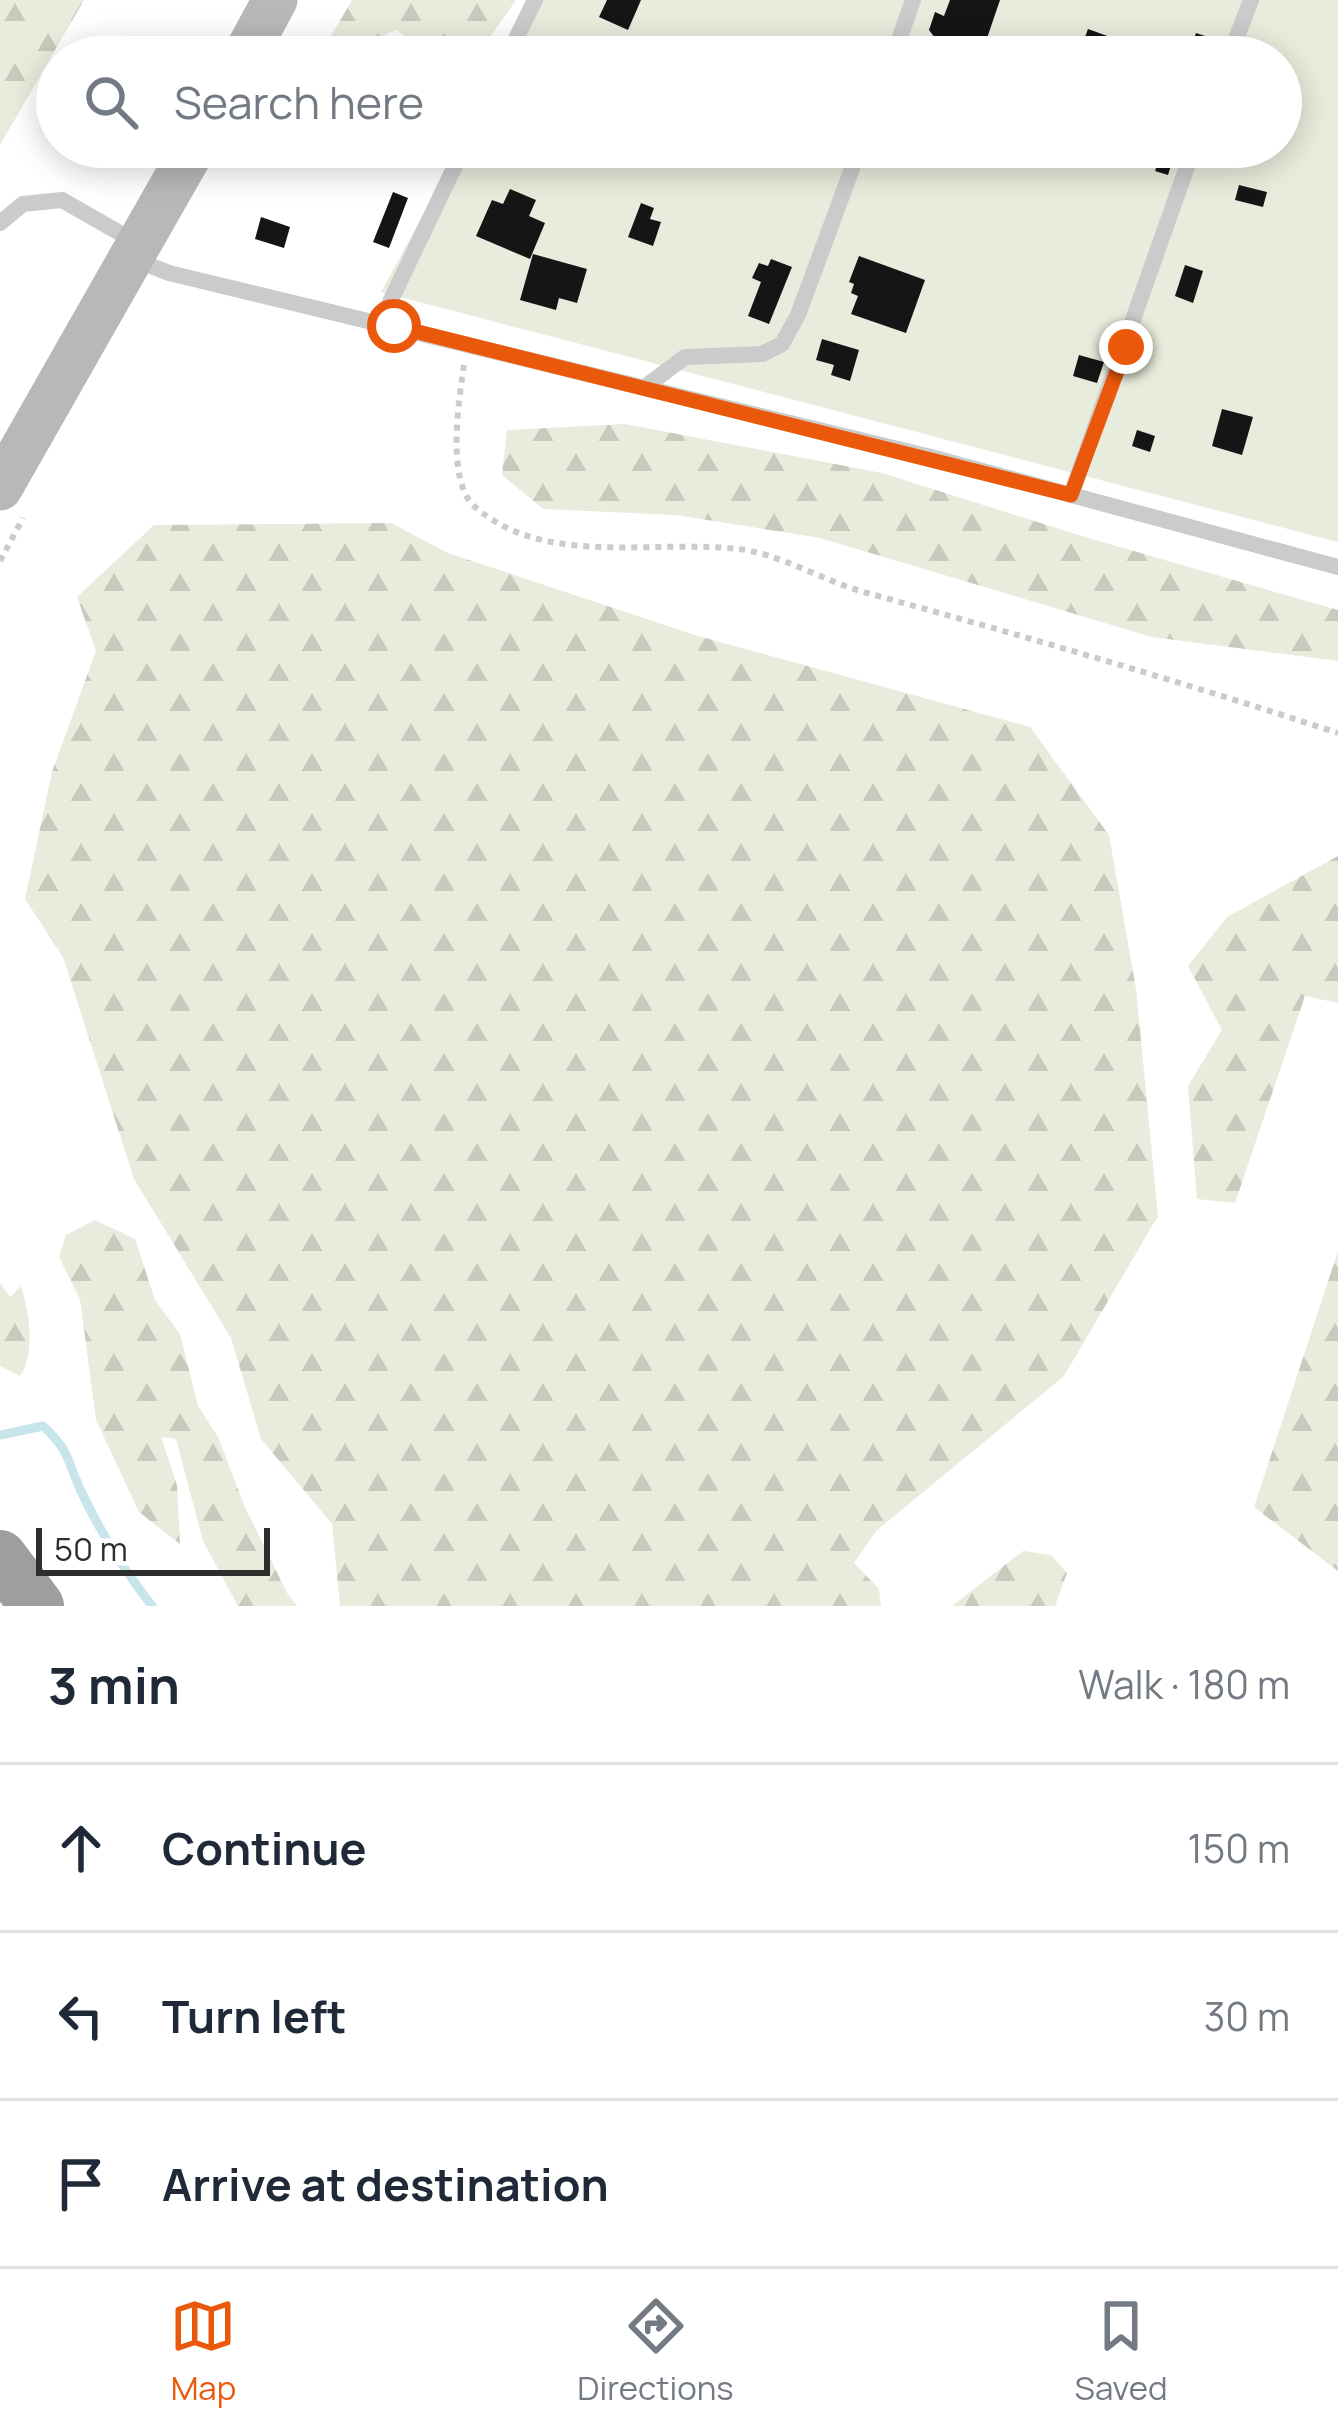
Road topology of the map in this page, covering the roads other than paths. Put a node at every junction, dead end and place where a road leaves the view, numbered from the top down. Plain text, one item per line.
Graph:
1 (275, 0) edge
2 (535, 0) edge
3 (914, 0) edge
4 (1251, 0) edge
5 (255, 36) edge
6 (517, 36) edge
7 (900, 36) edge
8 (1237, 36) edge
9 (182, 168) edge
10 (454, 168) edge
11 (852, 168) edge
12 (1187, 168) edge
13 (0, 224) edge
14 (136, 251) junction
15 (380, 323) junction
16 (645, 387) junction
17 (0, 488) edge
18 (1071, 495) junction
19 (1338, 567) edge
20 (0, 1557) edge
21 (37, 1606) edge

1 - 5 main road
2 - 6 lane
3 - 7 lane
4 - 8 lane
9 - 14 main road
10 - 15 lane
11 - 16 lane
12 - 18 lane
13 - 14 lane
14 - 15 lane
14 - 17 main road
15 - 16 lane
16 - 18 lane
18 - 19 lane
20 - 21 highway

